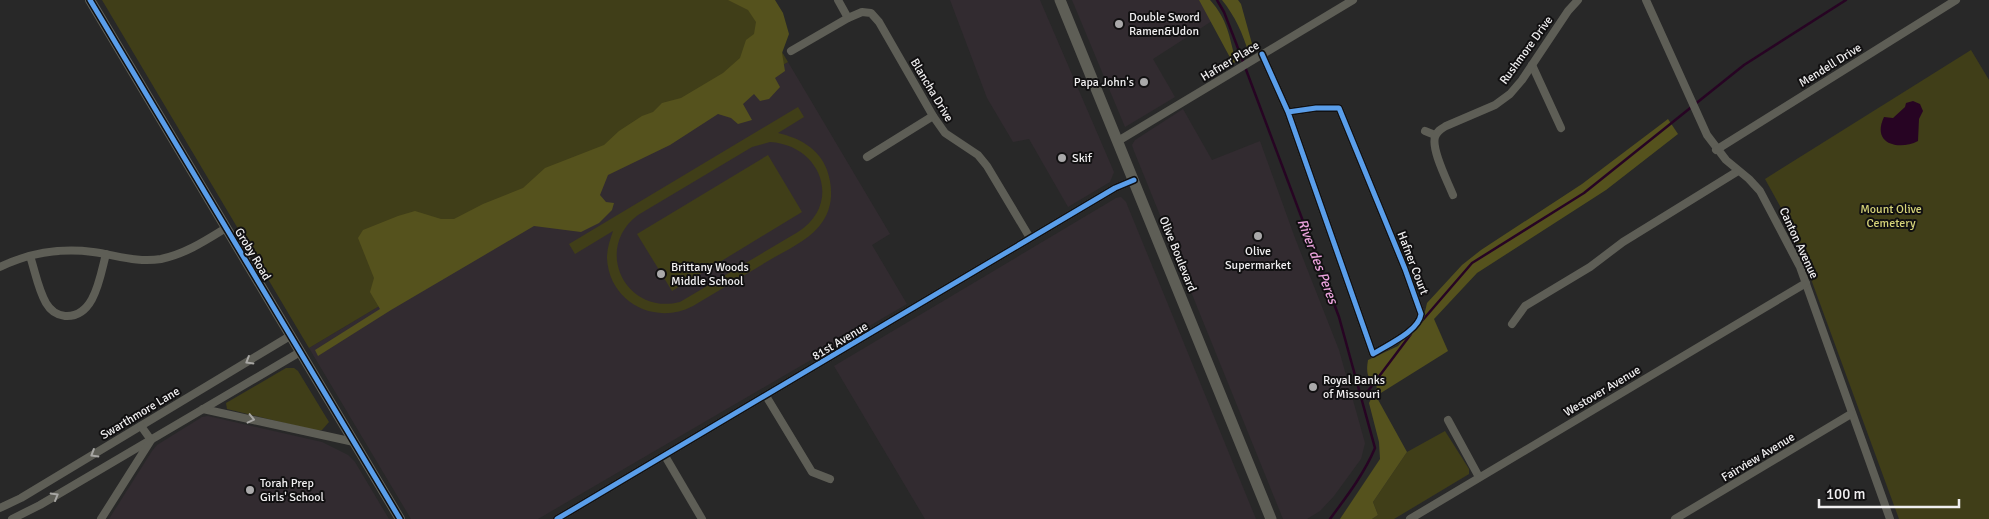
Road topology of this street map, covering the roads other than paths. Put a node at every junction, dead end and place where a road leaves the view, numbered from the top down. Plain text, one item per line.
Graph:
1 (90, 0) edge
2 (838, 0) edge
3 (1060, 0) edge
4 (1353, 0) edge
5 (1578, 0) edge
6 (1646, 0) edge
7 (1956, 0) edge
8 (848, 18) junction
9 (791, 51) dead end
10 (1259, 56) junction
11 (1532, 66) junction
12 (1288, 112) junction
13 (933, 116) junction
14 (1561, 128) dead end
15 (1425, 131) dead end
16 (1435, 135) junction
17 (1118, 141) junction
18 (1716, 150) junction
19 (867, 157) dead end
20 (1738, 170) junction
21 (1134, 180) junction
22 (1453, 195) dead end
23 (226, 228) junction
24 (1030, 238) junction
25 (106, 254) junction
26 (30, 256) junction
27 (0, 267) edge
28 (1806, 283) junction
29 (1512, 324) dead end
30 (290, 336) junction
31 (300, 352) junction
32 (766, 396) junction
33 (203, 409) junction
34 (1851, 414) junction
35 (1448, 420) dead end
36 (141, 426) junction
37 (151, 440) junction
38 (354, 442) junction
39 (665, 456) junction
40 (1479, 477) junction
41 (830, 479) dead end
42 (0, 508) edge
43 (12, 519) edge
44 (101, 519) edge
45 (400, 519) edge
46 (557, 519) edge
47 (702, 519) edge
48 (1271, 519) edge
49 (1410, 519) edge
50 (1675, 519) edge
51 (1890, 519) edge

1 - 23 street, Groby Road
2 - 8 street
3 - 17 main road, Olive Boulevard
4 - 10 street, Hafner Place
5 - 11 street, Rushmore Drive
6 - 18 street, Canton Avenue
7 - 18 street, Mendell Drive
8 - 9 street
8 - 13 street, Blancha Drive
10 - 12 street, Hafner Court
10 - 17 street, Hafner Place
11 - 14 street
11 - 16 street, Rushmore Drive
12 - 12 street, Hafner Court
13 - 19 street
13 - 24 street, Blancha Drive
15 - 16 street
16 - 22 street
17 - 21 main road, Olive Boulevard
18 - 20 street, Canton Avenue
20 - 28 street, Canton Avenue
20 - 29 street
21 - 24 street, 81st Avenue
21 - 48 main road, Olive Boulevard
23 - 25 street
23 - 30 street, Groby Road
24 - 32 street, 81st Avenue
25 - 26 street
25 - 26 street
26 - 27 street
28 - 34 street, Canton Avenue
28 - 40 street, Westover Avenue
30 - 31 street, Groby Road
30 -> 36 street, Swarthmore Lane
31 - 33 street
31 - 38 street, Groby Road
32 - 39 street, 81st Avenue
32 - 41 street
33 - 37 street
33 -> 38 street
34 - 50 street, Fairview Avenue
34 - 51 street, Canton Avenue
35 - 40 street
36 - 37 street
36 -> 42 street, Swarthmore Lane
43 -> 37 street
37 - 44 street
38 - 45 street, Groby Road
39 - 46 street, 81st Avenue
39 - 47 street
40 - 49 street, Westover Avenue

